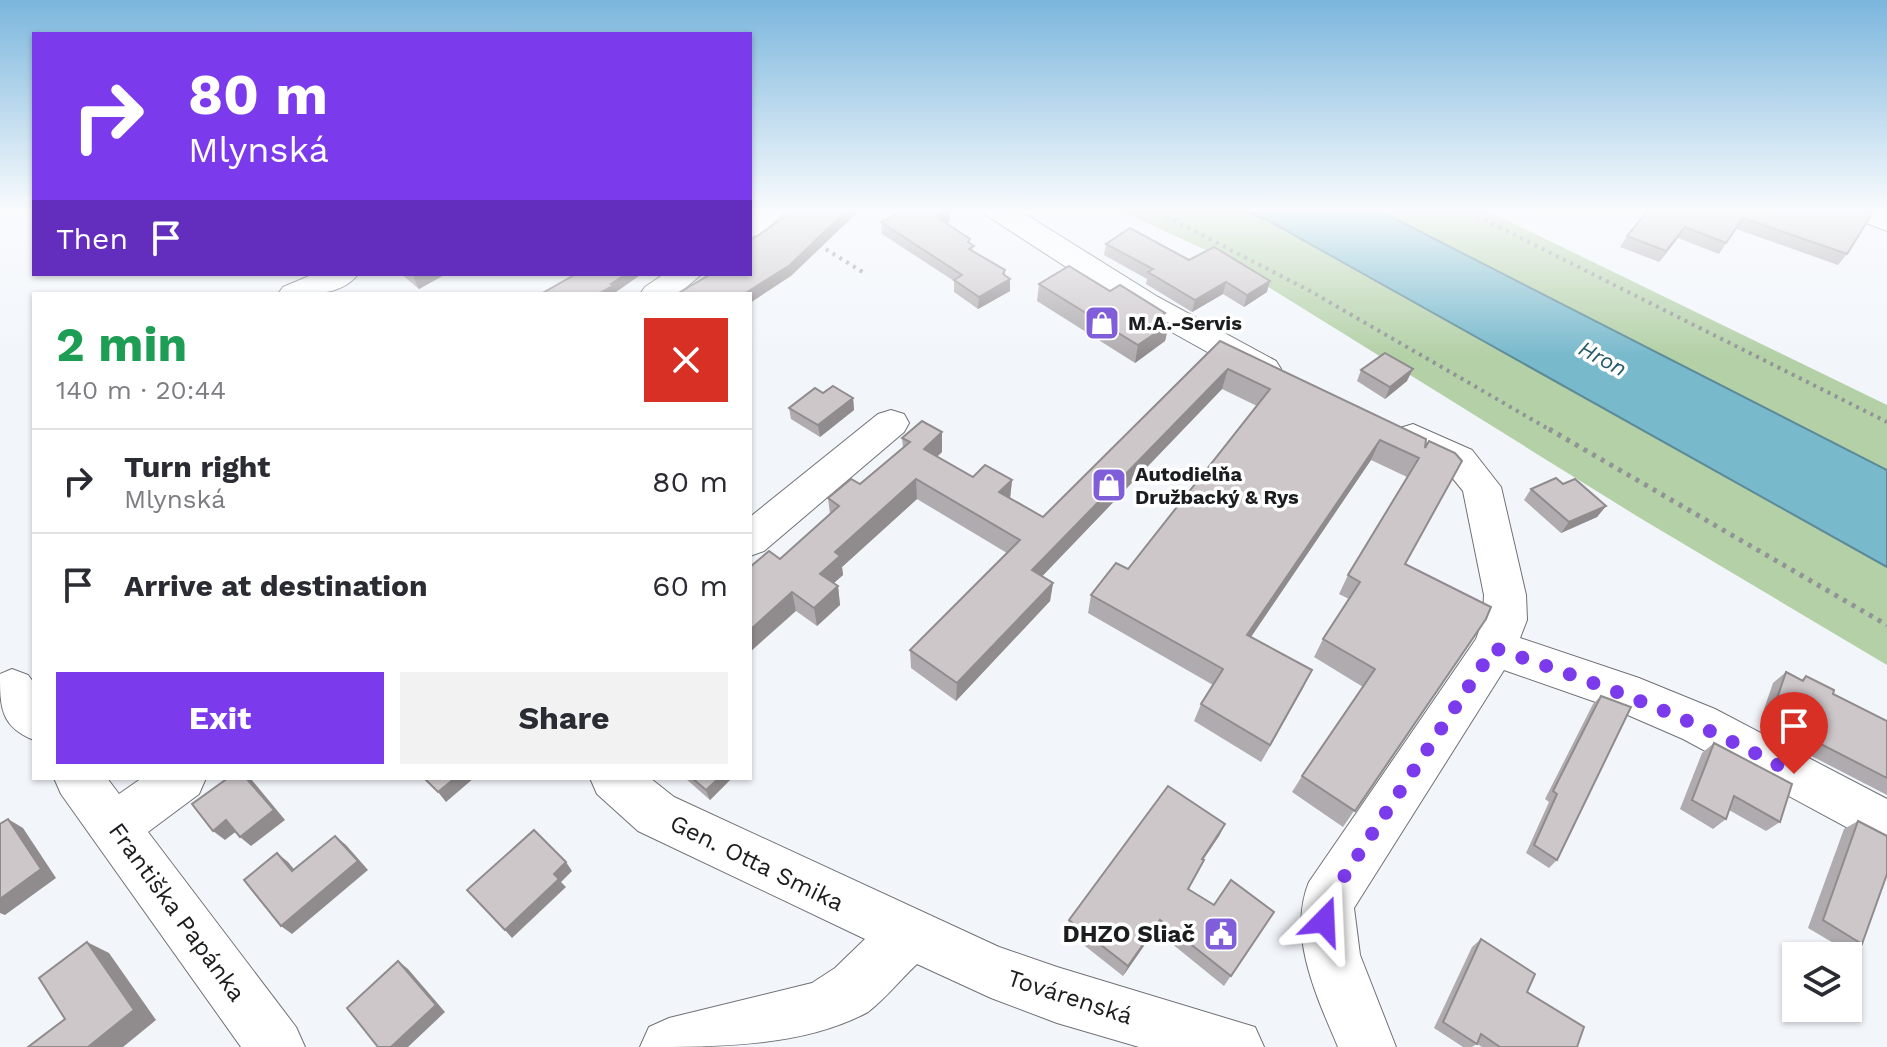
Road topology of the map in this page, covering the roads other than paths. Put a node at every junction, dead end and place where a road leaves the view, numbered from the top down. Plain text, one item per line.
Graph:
1 (1073, 258) edge
2 (337, 276) edge
3 (683, 276) edge
4 (299, 292) edge
5 (659, 292) edge
6 (1290, 381) edge
7 (891, 423) dead end
8 (1388, 426) edge
9 (752, 538) edge
10 (1494, 648) junction
11 (80, 780) edge
12 (179, 780) edge
13 (616, 780) edge
14 (1887, 825) edge
15 (115, 826) junction
16 (909, 935) junction
17 (276, 1047) edge
18 (669, 1047) edge
19 (1235, 1047) edge
20 (1367, 1047) edge

1 - 6 street
2 - 4 street
3 - 5 street
7 - 9 street
8 - 10 street
10 - 14 street
10 - 20 street
11 - 15 street, Františka Papánka
12 - 15 street
13 - 16 street, Gen. Otta Smika
15 - 17 street, Františka Papánka
16 - 18 street
16 - 19 street, Továrenská

